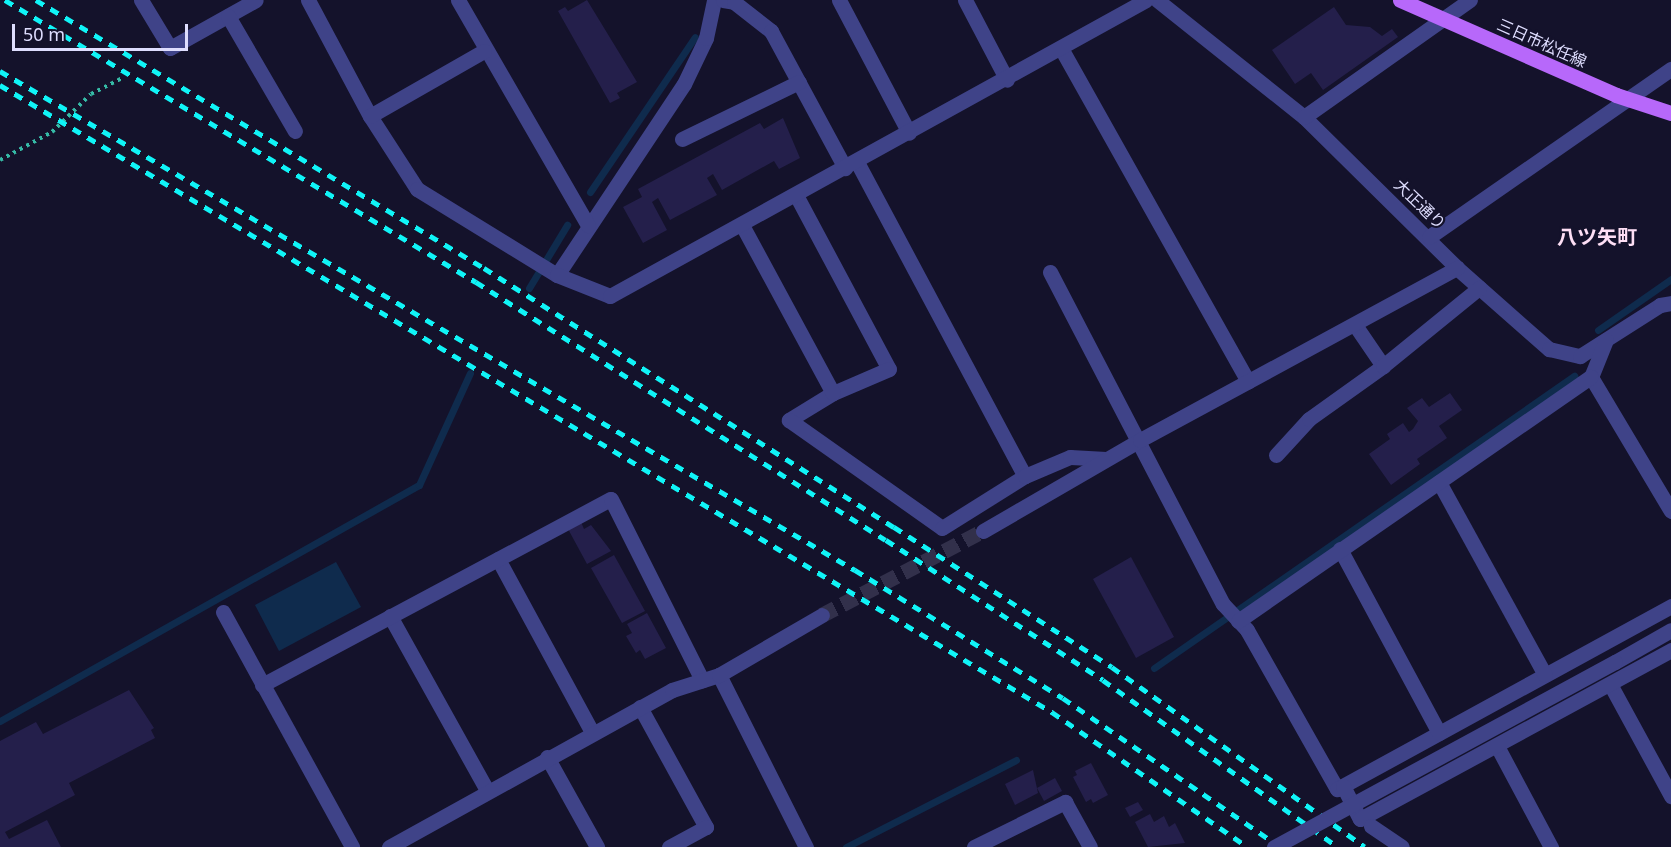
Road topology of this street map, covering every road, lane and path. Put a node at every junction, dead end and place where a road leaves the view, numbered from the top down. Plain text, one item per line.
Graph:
1 (141, 0) edge
2 (256, 0) edge
3 (308, 0) edge
4 (458, 0) edge
5 (714, 0) edge
6 (723, 0) edge
7 (838, 0) edge
8 (965, 0) edge
9 (1146, 0) edge
10 (1158, 0) edge
11 (1400, 0) edge
12 (1470, 0) edge
13 (229, 9) edge
14 (1443, 19) junction
15 (1062, 50) junction
16 (484, 51) junction
17 (1671, 69) edge
18 (121, 79) dead end
19 (1007, 80) junction
20 (799, 82) junction
21 (1629, 98) junction
22 (1671, 113) edge
23 (370, 116) junction
24 (1304, 117) junction
25 (294, 130) dead end
26 (909, 133) junction
27 (682, 140) dead end
28 (0, 160) edge
29 (851, 165) junction
30 (796, 195) junction
31 (588, 225) junction
32 (742, 225) junction
33 (1429, 237) junction
34 (1457, 267) junction
35 (1050, 272) dead end
36 (557, 275) junction
37 (1479, 288) junction
38 (1671, 303) edge
39 (1355, 325) junction
40 (1606, 340) junction
41 (1383, 366) junction
42 (1591, 377) junction
43 (1248, 381) junction
44 (833, 393) junction
45 (1140, 440) junction
46 (1276, 455) dead end
47 (1106, 459) junction
48 (1025, 476) junction
49 (1439, 482) junction
50 (1671, 511) edge
51 (983, 531) tunnel mouth
52 (1340, 549) junction
53 (498, 559) junction
54 (1671, 606) edge
55 (223, 612) dead end
56 (822, 615) tunnel mouth
57 (390, 616) junction
58 (1234, 616) junction
59 (1671, 630) edge
60 (1671, 650) edge
61 (719, 675) junction
62 (1545, 675) junction
63 (702, 680) junction
64 (1610, 684) junction
65 (262, 685) junction
66 (1500, 699) junction
67 (640, 707) junction
68 (592, 732) junction
69 (1439, 733) junction
70 (1519, 734) junction
71 (1497, 746) junction
72 (547, 757) junction
73 (1343, 786) junction
74 (488, 790) junction
75 (1671, 796) edge
76 (1371, 826) dead end
77 (352, 847) edge
78 (389, 847) edge
79 (597, 847) edge
80 (669, 847) edge
81 (806, 847) edge
82 (974, 847) edge
83 (1090, 847) edge
84 (1274, 847) edge
85 (1402, 847) edge
86 (1551, 847) edge

1 - 13 street
2 - 13 street
3 - 23 street
4 - 16 street
5 - 31 street
6 - 20 street
7 - 26 street
8 - 19 street
9 - 15 street
10 - 24 street, 大正通り
11 - 14 main road, 三日市松任線
12 - 14 street
13 - 25 street
14 - 21 main road, 三日市松任線
14 - 24 street
15 - 19 street
15 - 43 street
16 - 23 street
16 - 31 street
17 - 21 street
18 - 28 path
19 - 26 street
20 - 27 street
20 - 29 street
21 - 22 main road, 三日市松任線
21 - 33 street
23 - 36 street
24 - 33 street, 大正通り
26 - 29 street
29 - 30 street
29 - 48 street
30 - 32 street
30 - 44 street
31 - 36 street
32 - 36 street
32 - 44 street
33 - 34 street, 大正通り
34 - 37 street, 大正通り
34 - 39 street
35 - 45 street
37 - 40 street, 大正通り
37 - 41 street
38 - 40 street, 大正通り
39 - 41 street
39 - 43 street
40 - 42 street
41 - 46 street
42 - 49 street
42 - 50 street
43 - 45 street
44 - 48 street
45 - 47 street
45 - 58 street
47 - 48 street
47 - 51 street
49 - 52 street
49 - 62 street
52 - 58 street
52 - 69 street
53 - 57 street
53 - 63 street
53 - 68 street
54 - 62 street
55 - 65 street
56 - 61 street
57 - 65 street
57 - 74 street
58 - 73 street
59 - 84 street, bridge
60 - 64 street
61 - 63 street
61 - 81 street
62 - 66 street
63 - 67 street
64 - 70 street
64 - 75 street
65 - 77 street
66 - 69 street
66 - 70 street
67 - 68 street
67 - 80 street
68 - 72 street
69 - 73 street
70 - 71 street
71 - 73 street
71 - 86 street
72 - 74 street
72 - 79 street
74 - 78 street
76 - 85 street
82 - 83 street

